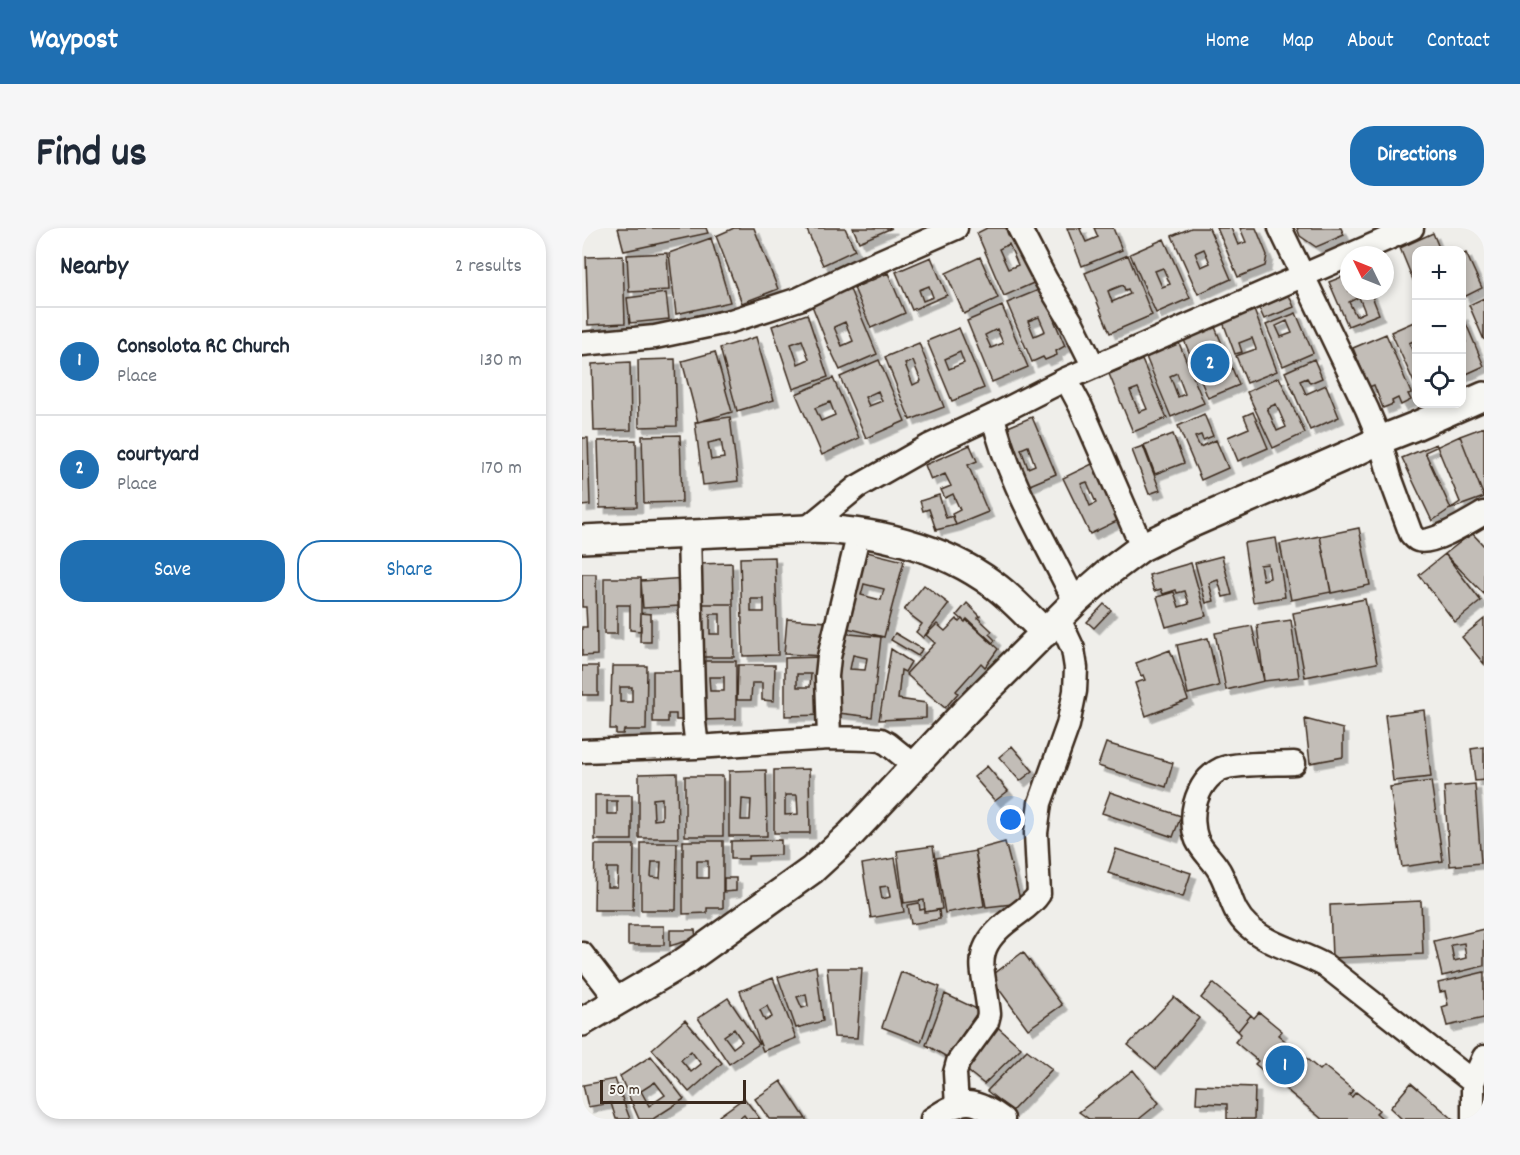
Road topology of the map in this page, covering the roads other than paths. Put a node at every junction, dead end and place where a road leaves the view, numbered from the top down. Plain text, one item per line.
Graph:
1 (956, 228) edge
2 (1019, 228) edge
3 (1280, 228) edge
4 (1412, 228) edge
5 (1304, 275) junction
6 (582, 344) edge
7 (1094, 367) junction
8 (1066, 379) junction
9 (1484, 396) edge
10 (993, 416) junction
11 (1380, 440) junction
12 (1484, 513) edge
13 (806, 529) junction
14 (859, 532) junction
15 (689, 534) junction
16 (582, 539) edge
17 (1142, 548) junction
18 (1060, 618) junction
19 (830, 738) junction
20 (697, 747) junction
21 (582, 751) edge
22 (1294, 763) dead end
23 (914, 765) junction
24 (582, 954) edge
25 (618, 1001) junction
26 (582, 1022) edge
27 (1484, 1057) edge
28 (1473, 1082) junction
29 (957, 1106) junction
30 (932, 1119) edge
31 (1003, 1119) edge
32 (1473, 1119) edge

1 - 6 street
2 - 7 street
3 - 5 street
4 - 5 street
5 - 7 street
5 - 11 street
7 - 8 street
8 - 10 street
8 - 17 street
9 - 11 street
10 - 13 street
10 - 18 street
11 - 12 street
11 - 17 street
13 - 14 street
13 - 15 street
14 - 18 street
14 - 19 street
15 - 16 street
15 - 20 street
17 - 18 street
18 - 23 street
18 - 29 street
19 - 20 street
19 - 23 street
20 - 21 street
22 - 28 street
23 - 25 street
24 - 25 street
25 - 26 street
27 - 28 street
28 - 32 street
29 - 30 street
29 - 31 street

